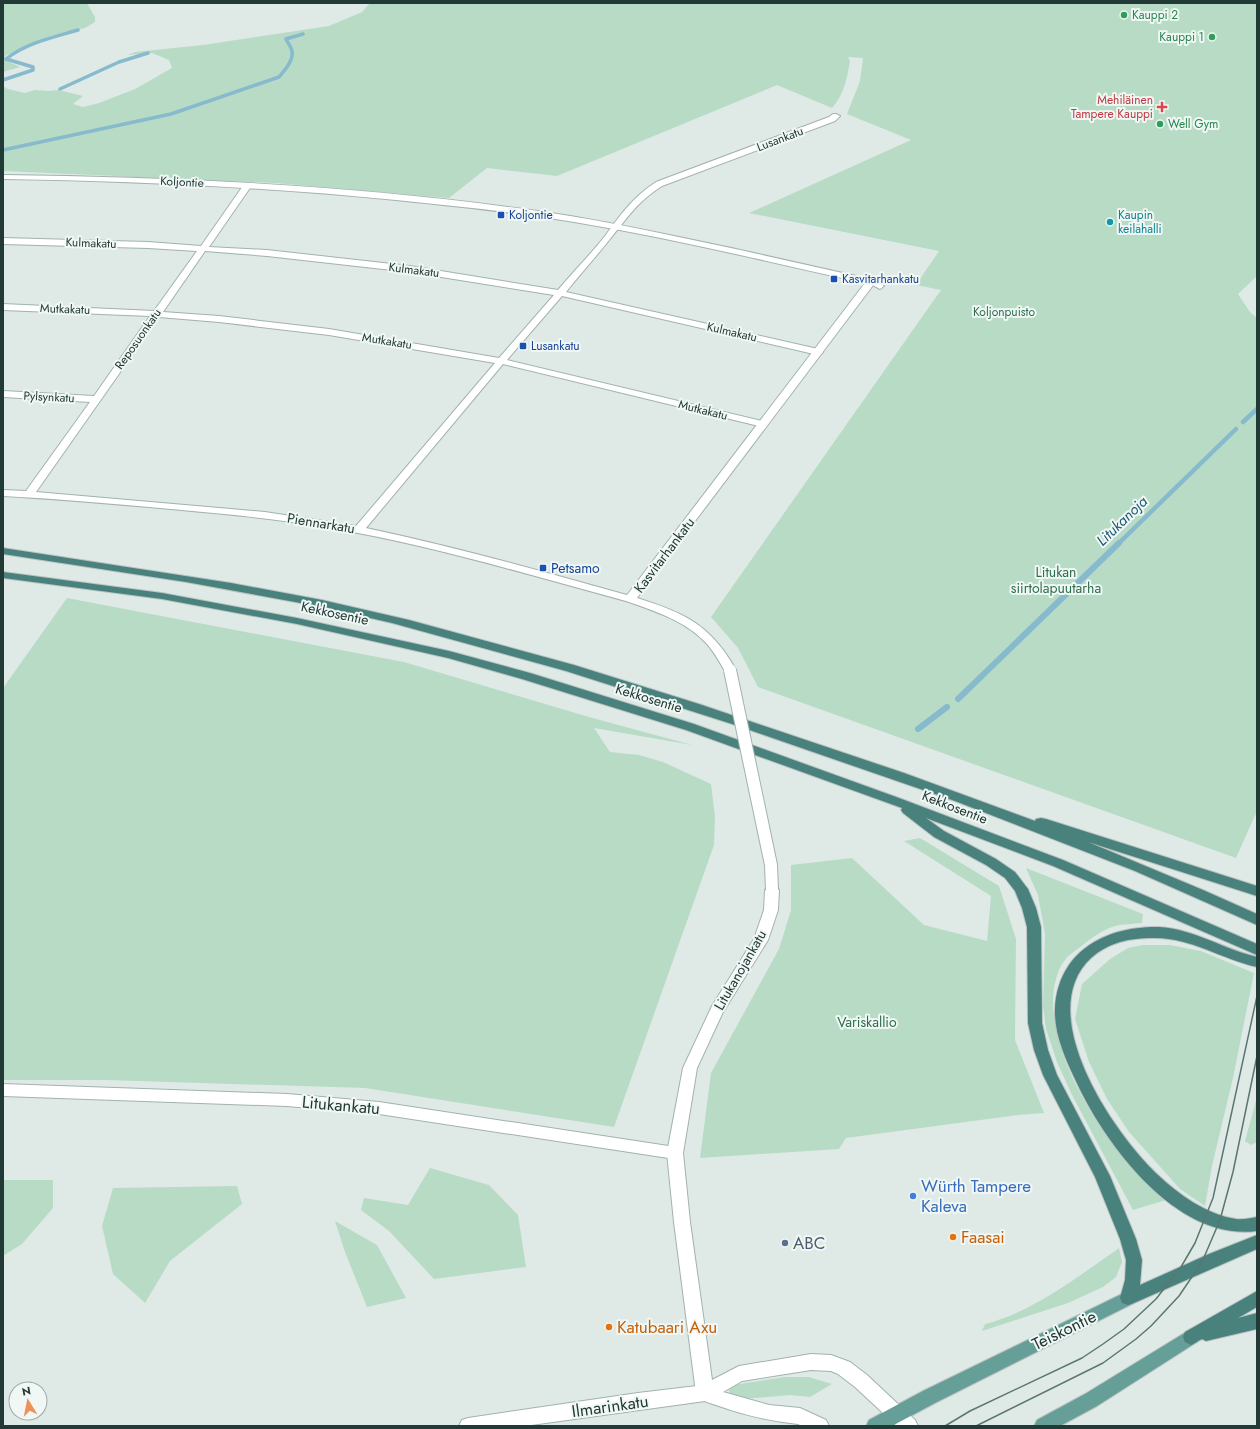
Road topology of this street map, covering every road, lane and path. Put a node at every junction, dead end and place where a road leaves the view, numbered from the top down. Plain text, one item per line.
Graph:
1 (836, 116) dead end
2 (3, 178) edge
3 (248, 185) junction
4 (615, 226) junction
5 (3, 240) edge
6 (202, 249) junction
7 (876, 284) joint
8 (560, 294) junction
9 (3, 308) edge
10 (156, 314) junction
11 (818, 352) junction
12 (501, 361) junction
13 (3, 394) edge
14 (95, 400) junction
15 (763, 424) junction
16 (3, 494) edge
17 (29, 494) junction
18 (359, 529) junction
19 (3, 551) edge
20 (3, 575) edge
21 (630, 599) junction
22 (943, 792) junction
23 (895, 801) junction
24 (1257, 891) edge
25 (1257, 920) edge
26 (1257, 950) edge
27 (1257, 962) edge
28 (3, 1090) edge
29 (675, 1152) junction
30 (1257, 1224) edge
31 (1257, 1242) edge
32 (1128, 1298) junction
33 (1257, 1298) edge
34 (1257, 1321) edge
35 (1191, 1337) junction
36 (705, 1393) junction
37 (898, 1414) junction
38 (468, 1426) edge
39 (820, 1426) edge
40 (875, 1426) edge
41 (910, 1426) edge
42 (1043, 1426) edge

1 - 4 street, Lusankatu
2 - 3 street, Koljontie
3 - 4 street, Koljontie
3 - 6 street, Reposuonkatu
4 - 7 street, Koljontie
4 - 8 street, Lusankatu
5 - 6 street, Kulmakatu
6 - 8 street, Kulmakatu
6 - 10 street, Reposuonkatu
7 - 11 street, Kasvitarhankatu
8 - 11 street, Kulmakatu
8 - 12 street, Lusankatu
9 - 10 street, Mutkakatu
10 - 12 street, Mutkakatu
10 - 14 street, Reposuonkatu
11 - 15 street, Kasvitarhankatu
12 - 15 street, Mutkakatu
12 - 18 street, Lusankatu
13 - 14 street, Pylsynkatu
14 - 17 street, Reposuonkatu
15 - 21 street, Kasvitarhankatu
16 - 17 street, Piennarkatu
17 - 18 street, Piennarkatu
18 - 21 street, Piennarkatu
19 - 22 highway, Kekkosentie
20 - 23 highway, Kekkosentie
21 - 29 street, Litukanojankatu, bridge
22 - 24 highway
22 - 25 highway, Kekkosentie
23 - 26 highway, Kekkosentie
23 - 32 highway
27 - 30 highway
28 - 29 street, Litukankatu
29 - 36 street, Litukanojankatu
31 - 32 highway, Teiskontie
32 - 37 main road, Teiskontie
33 - 35 highway
34 - 35 highway
35 - 42 main road
36 - 37 street, Ilmarinkatu
36 - 38 street, Ilmarinkatu
36 - 39 street, Ilmarinkatu
37 - 40 main road, Teiskontie
37 - 41 street, Ilmarinkatu

